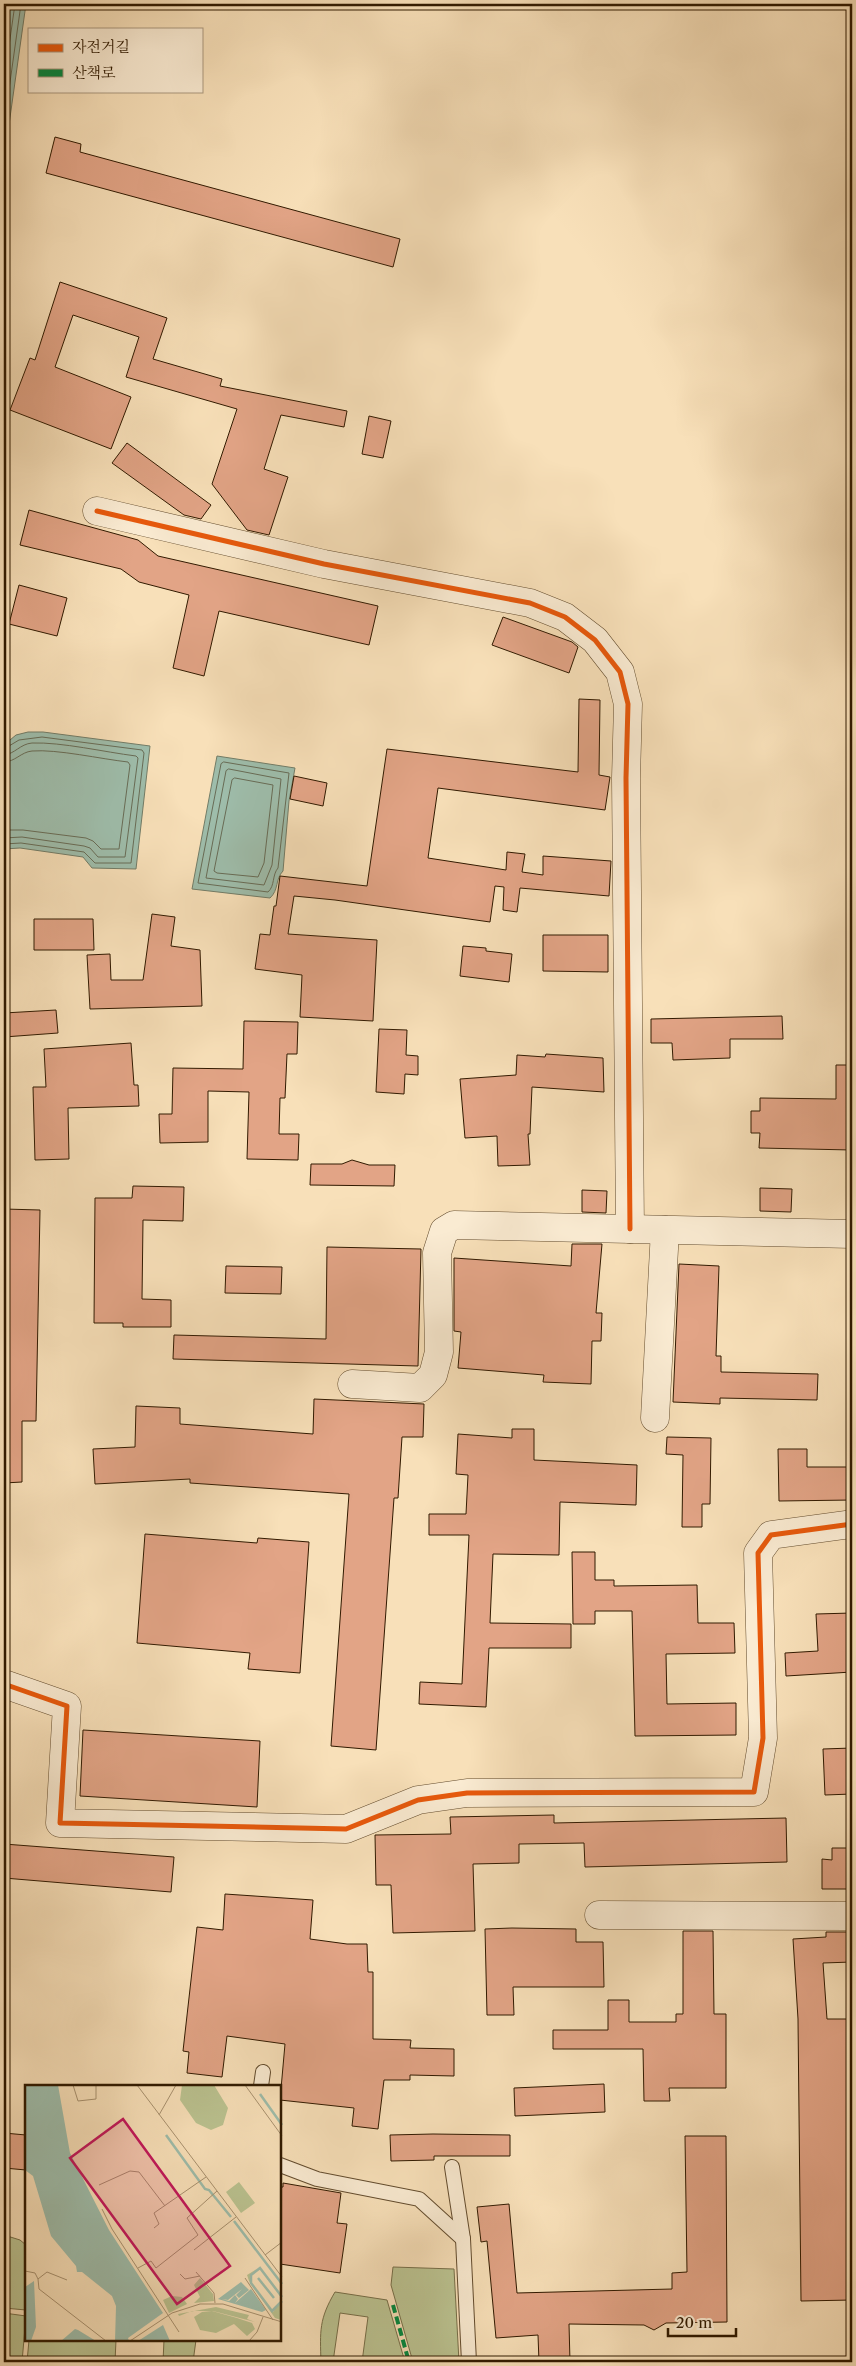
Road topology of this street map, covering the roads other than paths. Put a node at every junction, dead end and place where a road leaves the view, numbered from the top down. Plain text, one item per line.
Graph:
1 (97, 512) dead end
2 (630, 1229) junction
3 (665, 1230) junction
4 (852, 1234) edge
5 (352, 1384) dead end
6 (655, 1418) dead end
7 (852, 1524) edge
8 (4, 1684) edge
9 (599, 1915) dead end
10 (852, 1916) edge
11 (281, 2165) edge
12 (452, 2167) dead end
13 (463, 2239) junction
14 (469, 2362) edge

1 - 2 street
2 - 3 street
2 - 5 street
3 - 4 street
3 - 6 street
7 - 8 street
9 - 10 street
11 - 13 lane
12 - 13 lane
13 - 14 lane

